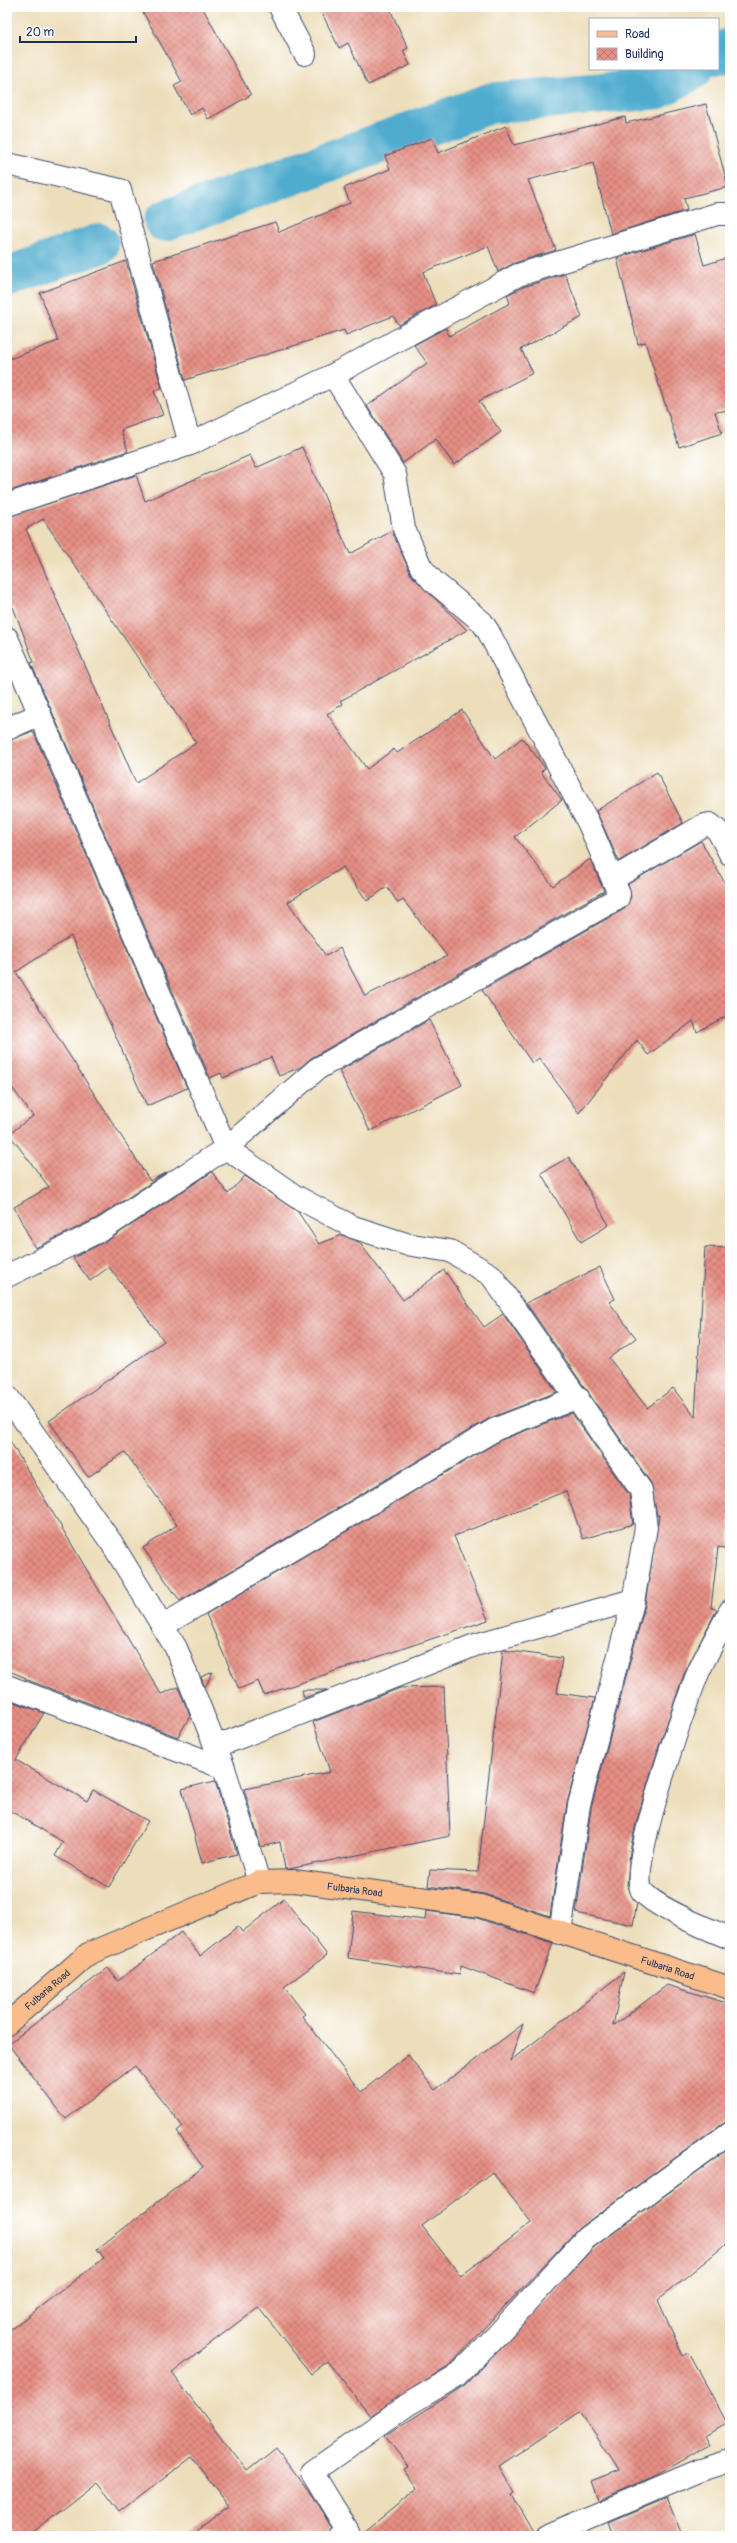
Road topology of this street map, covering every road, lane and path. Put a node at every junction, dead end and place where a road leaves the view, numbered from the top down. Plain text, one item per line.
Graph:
1 (280, 7) edge
2 (304, 54) dead end
3 (7, 164) edge
4 (730, 214) edge
5 (333, 375) junction
6 (190, 444) junction
7 (7, 505) edge
8 (7, 638) edge
9 (40, 714) junction
10 (7, 728) edge
11 (730, 854) edge
12 (613, 879) junction
13 (226, 1148) junction
14 (7, 1276) edge
15 (7, 1396) edge
16 (578, 1397) junction
17 (634, 1600) junction
18 (730, 1611) edge
19 (162, 1626) junction
20 (7, 1686) edge
21 (215, 1747) junction
22 (224, 1768) junction
23 (259, 1882) junction
24 (560, 1933) junction
25 (730, 1938) edge
26 (730, 1988) edge
27 (7, 2024) edge
28 (730, 2133) edge
29 (730, 2460) edge
30 (341, 2536) edge
31 (546, 2536) edge

1 - 2 street
3 - 6 street
4 - 5 street
5 - 6 street
5 - 12 street
6 - 7 street
8 - 9 street
9 - 10 street
9 - 13 street
11 - 12 street
12 - 13 street
13 - 14 street
13 - 16 street
15 - 19 street
16 - 17 street
16 - 19 street
17 - 21 street
17 - 24 street
18 - 25 street
19 - 21 street
20 - 22 street
21 - 22 street
22 - 23 street
23 - 24 main road, Fulbaria Road
23 - 27 main road, Fulbaria Road
24 - 26 main road, Fulbaria Road
28 - 30 street
29 - 31 street

